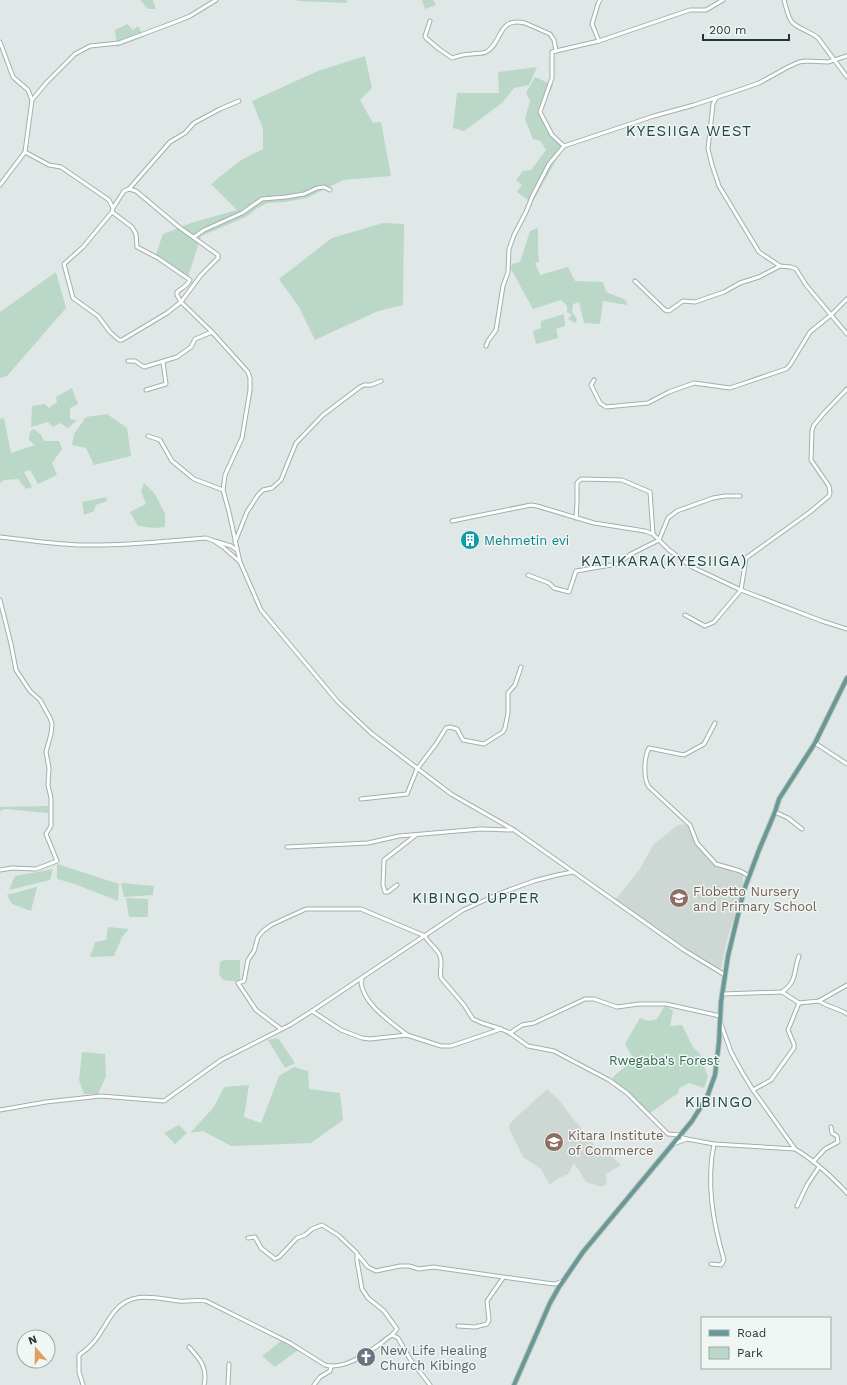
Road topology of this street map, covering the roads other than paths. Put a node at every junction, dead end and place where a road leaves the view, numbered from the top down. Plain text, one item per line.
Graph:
1 (216, 0) edge
2 (600, 0) edge
3 (723, 0) edge
4 (784, 0) edge
5 (430, 21) dead end
6 (599, 41) junction
7 (0, 42) edge
8 (556, 51) junction
9 (847, 56) edge
10 (836, 60) junction
11 (847, 77) edge
12 (716, 98) junction
13 (32, 100) junction
14 (240, 101) dead end
15 (564, 146) junction
16 (25, 152) junction
17 (0, 185) edge
18 (129, 189) junction
19 (330, 190) dead end
20 (112, 210) junction
21 (194, 237) junction
22 (780, 266) junction
23 (635, 281) dead end
24 (847, 300) edge
25 (181, 302) junction
26 (830, 315) junction
27 (212, 332) junction
28 (847, 334) edge
29 (486, 346) dead end
30 (128, 361) dead end
31 (163, 362) junction
32 (594, 380) dead end
33 (381, 381) dead end
34 (847, 389) edge
35 (146, 390) dead end
36 (148, 436) dead end
37 (223, 490) junction
38 (740, 496) dead end
39 (576, 518) junction
40 (452, 521) dead end
41 (652, 534) junction
42 (0, 537) edge
43 (659, 540) junction
44 (214, 541) junction
45 (235, 542) junction
46 (237, 550) junction
47 (240, 562) junction
48 (528, 575) dead end
49 (741, 590) junction
50 (0, 600) edge
51 (685, 615) dead end
52 (847, 629) edge
53 (521, 667) dead end
54 (847, 678) edge
55 (715, 723) dead end
56 (815, 743) junction
57 (847, 764) edge
58 (418, 769) junction
59 (360, 799) dead end
60 (775, 812) junction
61 (802, 829) dead end
62 (514, 830) junction
63 (418, 834) junction
64 (287, 847) dead end
65 (0, 870) edge
66 (574, 872) junction
67 (749, 876) junction
68 (398, 885) dead end
69 (425, 936) junction
70 (799, 956) dead end
71 (725, 975) junction
72 (365, 977) junction
73 (847, 985) edge
74 (782, 992) junction
75 (723, 994) junction
76 (819, 1001) junction
77 (799, 1004) junction
78 (312, 1011) junction
79 (847, 1014) edge
80 (720, 1016) junction
81 (720, 1022) junction
82 (281, 1029) junction
83 (501, 1029) junction
84 (510, 1033) junction
85 (407, 1035) junction
86 (753, 1090) junction
87 (0, 1110) edge
88 (831, 1127) dead end
89 (680, 1135) junction
90 (687, 1140) junction
91 (671, 1144) junction
92 (714, 1144) junction
93 (795, 1149) junction
94 (813, 1162) junction
95 (819, 1167) junction
96 (847, 1193) edge
97 (797, 1206) dead end
98 (248, 1238) dead end
99 (358, 1254) junction
100 (711, 1264) dead end
101 (503, 1278) junction
102 (563, 1282) junction
103 (458, 1326) dead end
104 (397, 1329) junction
105 (392, 1335) junction
106 (398, 1338) junction
107 (189, 1347) dead end
108 (229, 1364) dead end
109 (331, 1366) junction
110 (83, 1385) edge
111 (204, 1385) edge
112 (228, 1385) edge
113 (314, 1385) edge
114 (430, 1385) edge
115 (514, 1385) edge

1 - 13 street
2 - 6 street
3 - 6 street
4 - 10 street
5 - 8 street
6 - 8 street
7 - 13 street
8 - 15 street
9 - 10 street
10 - 11 street
10 - 12 street
12 - 15 street
12 - 22 street
13 - 16 street
14 - 18 street
15 - 29 street
16 - 17 street
16 - 20 street
18 - 20 street
18 - 21 street
19 - 21 street
20 - 25 street
20 - 25 street
21 - 25 street
22 - 23 street
22 - 26 street
24 - 26 street
25 - 27 street
26 - 28 street
26 - 32 street
27 - 31 street
27 - 37 street
30 - 31 street
31 - 35 street
33 - 45 street
34 - 49 street
36 - 37 street
37 - 45 street
38 - 43 street
39 - 40 street
39 - 41 street
39 - 41 street
41 - 43 street
42 - 44 street
43 - 48 street
43 - 49 street
44 - 46 street
44 - 47 street
45 - 46 street
46 - 47 street
47 - 58 street
49 - 51 street
49 - 52 street
50 - 65 street
53 - 58 street
54 - 56 main road
55 - 67 street
56 - 57 street
56 - 60 main road
58 - 59 street
58 - 62 street
60 - 61 street
60 - 67 main road
62 - 63 street
62 - 66 street
63 - 64 street
63 - 68 street
66 - 69 street
66 - 71 street
67 - 71 main road
69 - 72 street
69 - 82 street
69 - 83 street
70 - 74 street
71 - 75 main road
72 - 78 street
72 - 85 street
73 - 76 street
74 - 75 street
74 - 77 street
75 - 80 main road
76 - 77 street
76 - 79 street
77 - 86 street
78 - 82 street
78 - 85 street
80 - 81 main road
80 - 84 street
81 - 86 street
81 - 89 main road
82 - 87 street
83 - 84 street
83 - 85 street
84 - 89 street
86 - 93 street
88 - 94 street
89 - 90 street
89 - 91 main road
90 - 91 street
90 - 92 street
91 - 102 main road
92 - 93 street
92 - 100 street
93 - 94 street
94 - 95 street
95 - 96 street
95 - 97 street
98 - 99 street
99 - 101 street
99 - 104 street
101 - 102 street
101 - 103 street
102 - 115 main road
104 - 105 street
104 - 106 street
105 - 106 street
105 - 109 street
106 - 114 street
107 - 111 street
108 - 112 street
109 - 110 street
109 - 113 street

